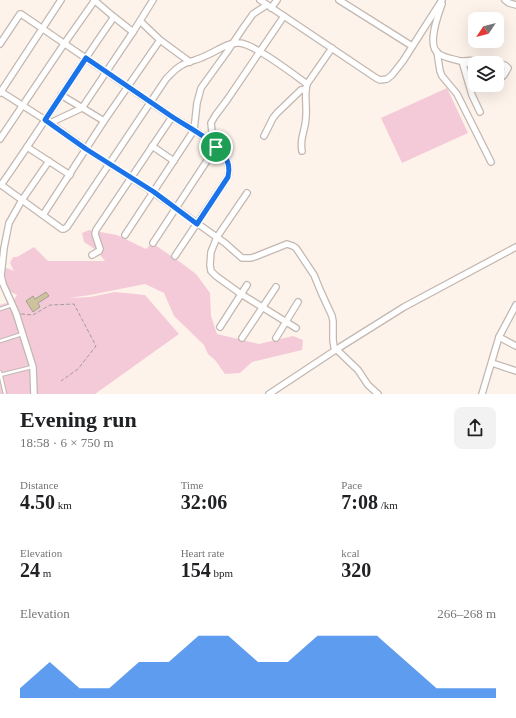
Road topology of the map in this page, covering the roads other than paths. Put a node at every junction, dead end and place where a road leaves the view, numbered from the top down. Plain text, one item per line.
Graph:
1 (61, 0) edge
2 (95, 0) edge
3 (153, 0) edge
4 (260, 0) edge
5 (277, 0) edge
6 (339, 0) edge
7 (443, 0) edge
8 (505, 0) edge
9 (516, 5) edge
10 (269, 6) junction
11 (284, 16) junction
12 (114, 18) junction
13 (140, 21) junction
14 (42, 29) junction
15 (133, 32) junction
16 (160, 40) junction
17 (0, 44) edge
18 (64, 44) junction
19 (232, 44) junction
20 (412, 46) junction
21 (332, 48) junction
22 (260, 52) junction
23 (436, 52) junction
24 (86, 58) junction
25 (462, 61) junction
26 (468, 61) edge
27 (190, 62) junction
28 (468, 63) edge
29 (504, 65) edge
30 (107, 72) junction
31 (504, 75) edge
32 (129, 86) junction
33 (306, 86) junction
34 (0, 92) edge
35 (61, 95) junction
36 (150, 101) junction
37 (22, 106) junction
38 (82, 108) junction
39 (480, 112) dead end
40 (172, 117) junction
41 (48, 121) junction
42 (104, 121) junction
43 (194, 130) junction
44 (264, 136) dead end
45 (0, 140) edge
46 (152, 146) junction
47 (27, 147) junction
48 (216, 147) junction
49 (86, 149) junction
50 (302, 151) dead end
51 (174, 161) junction
52 (49, 162) junction
53 (491, 162) dead end
54 (110, 164) junction
55 (70, 175) junction
56 (131, 178) junction
57 (0, 184) edge
58 (154, 192) junction
59 (247, 192) dead end
60 (22, 200) junction
61 (176, 208) junction
62 (43, 215) junction
63 (197, 224) junction
64 (125, 235) dead end
65 (217, 237) junction
66 (153, 243) dead end
67 (516, 247) edge
68 (92, 255) dead end
69 (175, 256) dead end
70 (1, 275) edge
71 (247, 285) dead end
72 (276, 287) dead end
73 (241, 294) junction
74 (298, 302) dead end
75 (12, 305) junction
76 (516, 305) edge
77 (263, 308) junction
78 (0, 309) edge
79 (285, 322) junction
80 (220, 327) dead end
81 (296, 328) dead end
82 (23, 333) junction
83 (499, 337) junction
84 (242, 338) dead end
85 (276, 338) dead end
86 (0, 341) edge
87 (516, 346) edge
88 (337, 349) junction
89 (492, 363) junction
90 (33, 367) junction
91 (516, 371) edge
92 (0, 374) edge
93 (5, 394) edge
94 (34, 394) edge
95 (269, 394) edge
96 (378, 394) edge
97 (483, 394) edge

1 - 14 street
2 - 12 street
2 - 18 street
3 - 13 street
4 - 10 street
5 - 10 street
6 - 20 street
7 - 20 street
7 - 23 street
8 - 9 street
10 - 11 street
10 - 19 street
11 - 21 street
11 - 22 street
12 - 15 street
12 - 24 street
13 - 15 street
13 - 16 street
14 - 17 street
14 - 18 street
14 - 34 street
15 - 30 street
16 - 27 street
16 - 32 street
18 - 24 street
18 - 37 street
19 - 22 street
19 - 27 street
19 - 43 street
20 - 21 street
21 - 33 street
22 - 33 street
22 - 48 street
23 - 25 street
23 - 53 street
24 - 30 street
24 - 35 street
25 - 26 street
25 - 28 street
25 - 39 street
27 - 36 street
29 - 31 street
30 - 32 street
30 - 38 street
32 - 36 street
32 - 42 street
33 - 44 street
33 - 50 street
34 - 37 street
35 - 38 street
35 - 41 street
36 - 40 street
36 - 54 street
37 - 41 street
37 - 45 street
38 - 41 street
38 - 42 street
40 - 43 street
40 - 46 street
41 - 47 street
41 - 49 street
42 - 49 street
43 - 48 street
43 - 51 street
46 - 51 street
46 - 56 street
47 - 52 street
47 - 57 street
48 - 61 street
48 - 63 street
49 - 54 street
49 - 55 street
51 - 58 street
52 - 55 street
52 - 60 street
54 - 56 street
54 - 62 street
55 - 62 street
56 - 58 street
56 - 68 street
57 - 60 street
58 - 61 street
58 - 64 street
59 - 65 street
60 - 62 street
60 - 70 street
61 - 63 street
61 - 66 street
63 - 65 street
63 - 69 street
65 - 73 street
65 - 88 street
67 - 88 street
70 - 75 street
71 - 73 street
72 - 77 street
73 - 77 street
73 - 80 street
74 - 79 street
75 - 78 lane
75 - 82 street
76 - 83 street
77 - 79 street
77 - 84 street
79 - 81 street
79 - 85 street
82 - 86 lane
82 - 90 street
83 - 87 street
83 - 89 street
88 - 95 street
88 - 96 street
89 - 91 street
89 - 97 street
90 - 92 lane
90 - 94 street
92 - 93 lane

